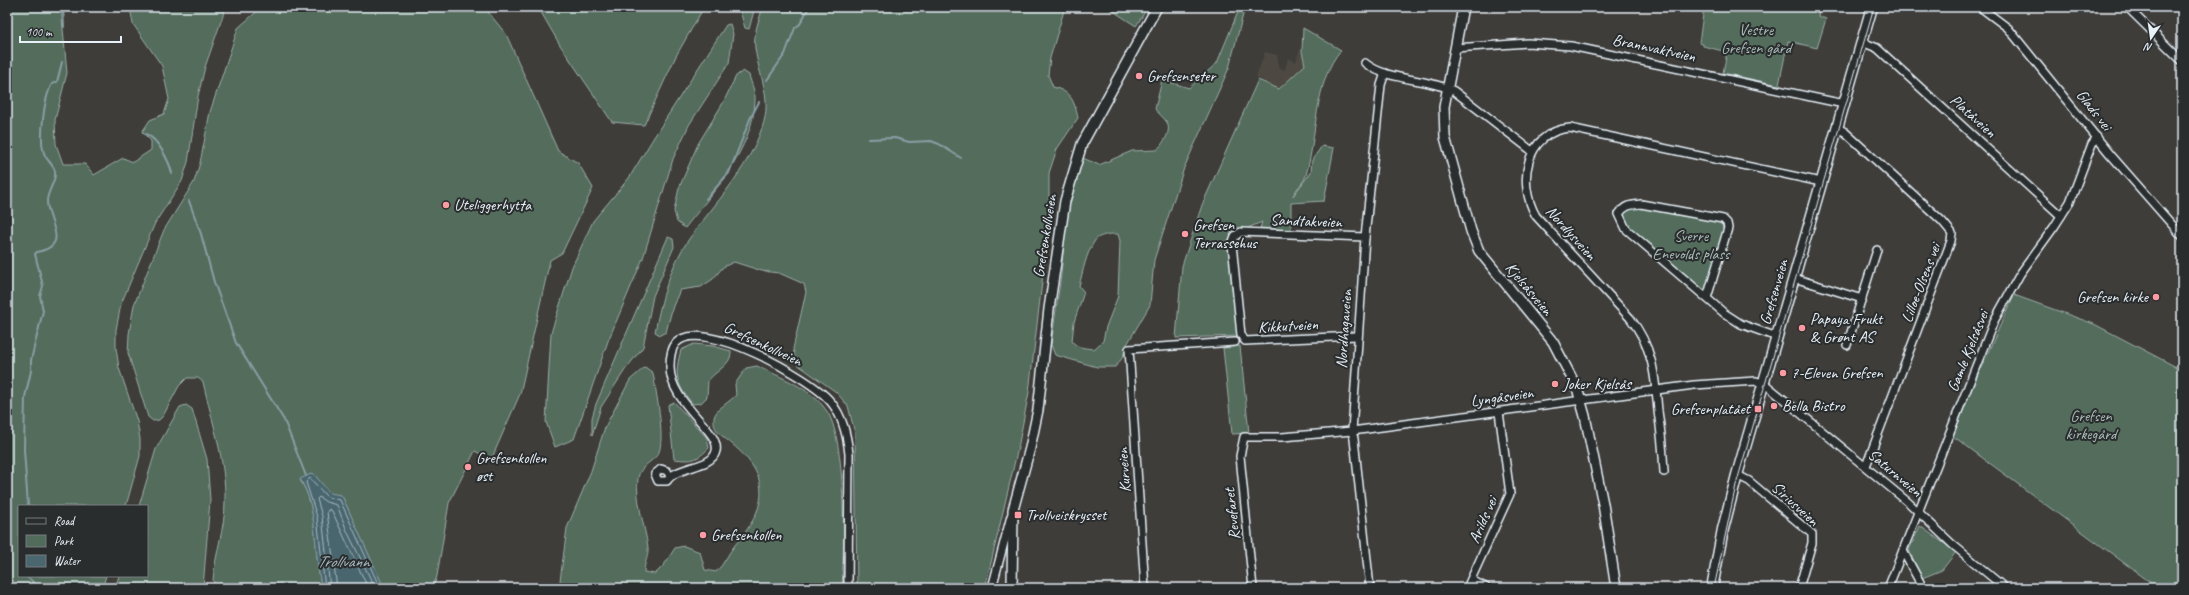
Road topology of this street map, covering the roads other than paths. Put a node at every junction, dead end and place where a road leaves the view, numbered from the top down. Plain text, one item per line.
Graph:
1 (1157, 7) edge
2 (1463, 7) edge
3 (1872, 7) edge
4 (1980, 7) edge
5 (2127, 7) edge
6 (1862, 42) junction
7 (1455, 48) junction
8 (2182, 62) edge
9 (1366, 63) dead end
10 (1385, 73) junction
11 (1447, 88) junction
12 (1844, 104) junction
13 (1837, 128) junction
14 (2097, 137) junction
15 (1532, 151) junction
16 (1822, 182) junction
17 (2061, 216) junction
18 (2182, 236) edge
19 (1365, 237) junction
20 (1877, 250) dead end
21 (1794, 278) junction
22 (1707, 298) junction
23 (1862, 299) junction
24 (1357, 336) junction
25 (1777, 337) junction
26 (1245, 341) joint
27 (1235, 342) dead end
28 (1847, 345) dead end
29 (1763, 383) junction
30 (1656, 390) junction
31 (1581, 400) junction
32 (1499, 412) junction
33 (1352, 431) junction
34 (1244, 437) joint
35 (1866, 466) junction
36 (1664, 472) dead end
37 (1737, 475) junction
38 (670, 476) junction
39 (1918, 511) junction
40 (1010, 535) junction
41 (1903, 551) junction
42 (1471, 580) junction
43 (848, 588) edge
44 (992, 588) edge
45 (1012, 588) edge
46 (1145, 588) edge
47 (1253, 588) edge
48 (1370, 588) edge
49 (1467, 588) edge
50 (1487, 588) edge
51 (1616, 588) edge
52 (1712, 588) edge
53 (1799, 588) edge
54 (1888, 588) edge
55 (1923, 588) edge
56 (2005, 588) edge

1 - 40 street, Grefsenkollveien
2 - 7 street, Kjelsåsveien
3 - 6 main road, Grefsenveien
4 - 14 street, Glads vei
5 - 8 street
6 - 12 main road, Grefsenveien
6 - 17 street, Platåveien
7 - 11 street, Kjelsåsveien
7 - 12 street, Brannvaktveien
9 - 10 street
10 - 11 street
10 - 19 street, Nordhagaveien
11 - 15 street
11 - 31 street, Kjelsåsveien
12 - 13 main road, Grefsenveien
13 - 16 main road, Grefsenveien
13 - 35 street, Lilloe-Olsens vei
14 - 17 street, Gamle Kjelsåsvei
14 - 18 street, Glads vei
15 - 16 street, Nordlysveien
15 - 30 street, Nordlysveien
16 - 21 main road, Grefsenveien
17 - 39 street, Gamle Kjelsåsvei
19 - 24 street, Nordhagaveien
19 - 26 street, Sandtakveien
20 - 23 street
21 - 23 street
21 - 25 main road, Grefsenveien
22 - 22 street
22 - 25 street
23 - 28 street
24 - 26 street, Kikkutveien
24 - 33 street, Nordhagaveien
25 - 29 main road, Grefsenveien
27 - 46 street, Kurveien
29 - 30 street, Lyngåsveien
29 - 35 street, Saturnveien
29 - 37 main road, Grefsenveien
30 - 31 street, Lyngåsveien
30 - 36 street, Nordlysveien
31 - 32 street, Lyngåsveien
31 - 51 street, Kjelsåsveien
32 - 33 street, Lyngåsveien
32 - 42 street, Arilds vei
33 - 34 street, Lyngåsveien
33 - 48 street, Nordhagaveien
34 - 47 street, Revefaret
35 - 39 street, Saturnveien
37 - 52 main road, Grefsenveien
37 - 53 street, Siriusveien
38 - 38 street, Grefsenkollveien
38 - 43 street, Grefsenkollveien
39 - 41 street, Gamle Kjelsåsvei
39 - 56 street, Saturnveien
40 - 44 street
40 - 45 street, Grefsenkollveien
41 - 54 street, Gamle Kjelsåsvei
41 - 55 street
42 - 49 street, Arilds vei
42 - 50 street

